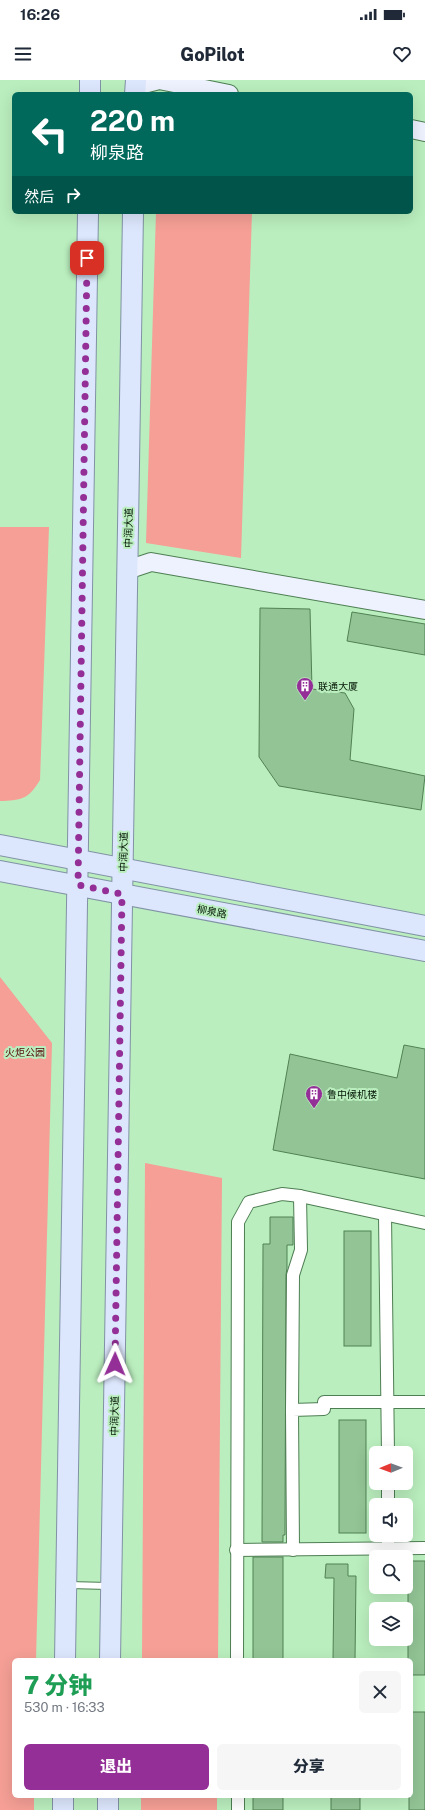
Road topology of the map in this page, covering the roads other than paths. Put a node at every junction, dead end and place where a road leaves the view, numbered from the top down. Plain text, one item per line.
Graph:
1 (90, 80) edge
2 (136, 87) edge
3 (90, 92) edge
4 (219, 92) edge
5 (413, 130) edge
6 (425, 132) edge
7 (88, 214) edge
8 (133, 214) edge
9 (127, 570) junction
10 (425, 610) edge
11 (0, 845) edge
12 (78, 860) junction
13 (123, 869) junction
14 (0, 871) edge
15 (78, 885) junction
16 (122, 894) junction
17 (425, 926) edge
18 (425, 951) edge
19 (300, 1196) junction
20 (385, 1215) junction
21 (425, 1223) edge
22 (388, 1402) junction
23 (425, 1402) edge
24 (292, 1410) junction
25 (388, 1446) edge
26 (388, 1542) edge
27 (388, 1548) junction
28 (425, 1548) edge
29 (236, 1550) junction
30 (293, 1550) junction
31 (66, 1585) junction
32 (111, 1586) junction
33 (65, 1658) edge
34 (110, 1658) edge
35 (237, 1658) edge
36 (63, 1798) edge
37 (108, 1798) edge
38 (238, 1798) edge
39 (63, 1810) edge
40 (108, 1810) edge
41 (238, 1810) edge

1 - 3 main road
2 - 4 street
5 - 6 street
7 - 12 main road
8 - 9 main road, 中润大道
9 - 10 street
9 - 13 main road, 中润大道
11 - 12 main road
12 - 13 main road
12 - 15 main road
13 - 16 main road, 中润大道
13 - 17 main road
14 - 15 main road, 柳泉路
15 - 16 main road, 柳泉路
15 - 31 main road
16 - 18 main road, 柳泉路
16 - 32 main road, 中润大道
19 - 20 street
19 - 24 street
19 - 29 street
20 - 21 street
20 - 22 street
22 - 23 street
22 - 24 street
22 - 25 street
24 - 30 street
26 - 27 street
27 - 28 street
27 - 30 street
29 - 30 street
29 - 35 street
31 - 32 lane
31 - 33 main road
32 - 34 main road, 中润大道
36 - 39 main road
37 - 40 main road
38 - 41 street

